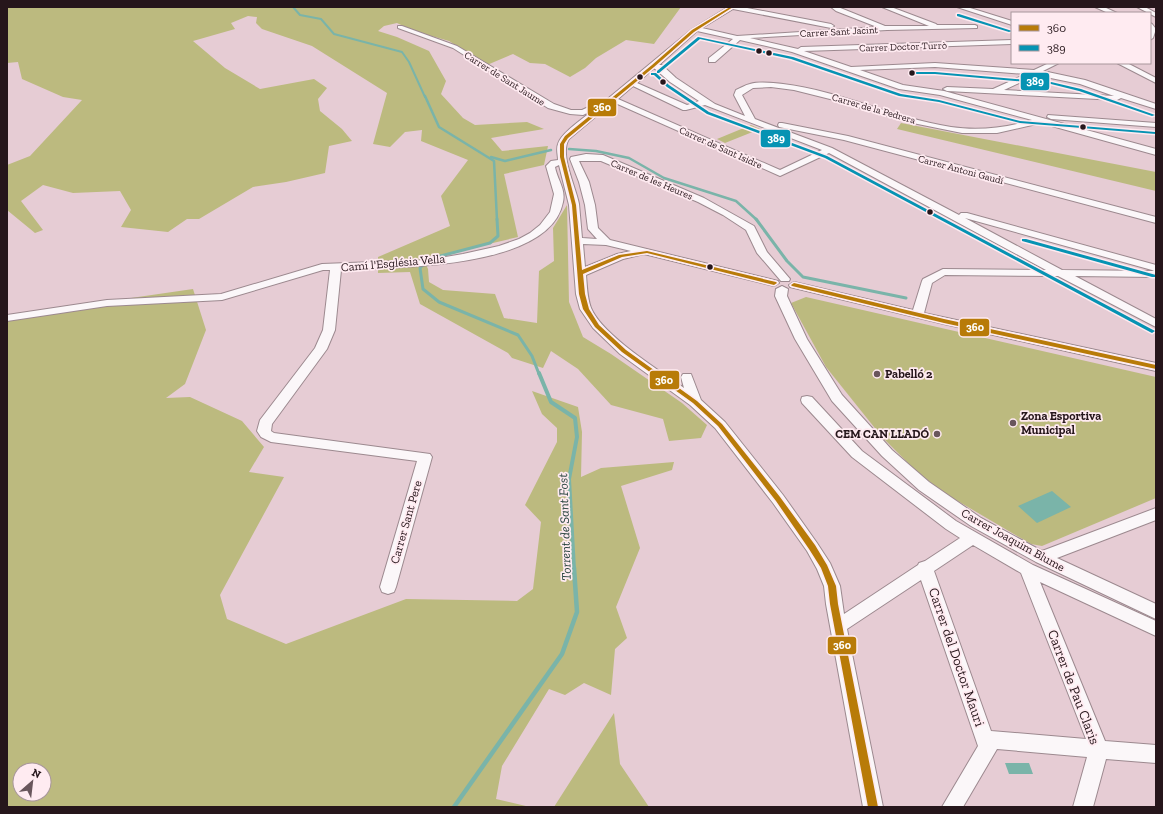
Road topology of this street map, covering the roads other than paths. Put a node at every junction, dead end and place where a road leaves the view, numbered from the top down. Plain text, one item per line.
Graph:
1 (732, 7) edge
2 (834, 7) edge
3 (885, 7) edge
4 (960, 7) edge
5 (1098, 7) edge
6 (1140, 7) edge
7 (1111, 12) edge
8 (1150, 12) edge
9 (1011, 23) edge
10 (400, 27) dead end
11 (942, 27) junction
12 (975, 27) dead end
13 (887, 28) junction
14 (697, 29) junction
15 (850, 30) junction
16 (740, 38) junction
17 (1011, 42) edge
18 (987, 43) junction
19 (929, 45) junction
20 (794, 50) junction
21 (712, 60) dead end
22 (1053, 64) edge
23 (1124, 65) edge
24 (653, 66) junction
25 (846, 68) junction
26 (1033, 72) junction
27 (1156, 74) edge
28 (1156, 81) edge
29 (632, 83) junction
30 (919, 91) junction
31 (994, 91) junction
32 (1135, 99) junction
33 (611, 100) junction
34 (1156, 100) edge
35 (705, 102) junction
36 (1156, 107) edge
37 (1021, 114) junction
38 (1042, 120) junction
39 (752, 121) junction
40 (1156, 125) edge
41 (766, 126) junction
42 (829, 150) junction
43 (1156, 152) edge
44 (563, 162) junction
45 (939, 208) junction
46 (576, 219) junction
47 (1156, 220) edge
48 (593, 229) junction
49 (578, 244) junction
50 (606, 245) junction
51 (647, 252) junction
52 (602, 263) junction
53 (336, 267) junction
54 (1156, 268) edge
55 (580, 273) junction
56 (1062, 273) junction
57 (1156, 274) edge
58 (784, 284) junction
59 (918, 314) junction
60 (7, 318) edge
61 (1156, 324) edge
62 (1156, 367) edge
63 (687, 377) dead end
64 (807, 400) dead end
65 (695, 402) junction
66 (425, 457) joint
67 (1156, 514) edge
68 (973, 537) junction
69 (1041, 558) junction
70 (925, 567) junction
71 (1027, 569) junction
72 (388, 587) dead end
73 (1156, 612) edge
74 (839, 626) junction
75 (1156, 630) edge
76 (988, 748) junction
77 (1099, 749) junction
78 (1156, 754) edge
79 (873, 807) edge
80 (952, 807) edge
81 (1083, 807) edge

1 - 14 street
1 - 15 street
2 - 13 street
3 - 11 street
4 - 9 street
5 - 7 street
6 - 8 street
10 - 33 street, Carrer de Sant Jaume
11 - 12 street, Carrer Sant Jacint
11 - 13 street, Carrer Sant Jacint
11 - 18 street
13 - 15 street, Carrer Sant Jacint
13 - 19 street
14 - 16 street
14 - 24 street
15 - 16 street, Carrer Sant Jacint
16 - 20 street
16 - 21 street
17 - 18 street, Carrer Doctor Turrò
18 - 19 street, Carrer Doctor Turrò
19 - 20 street, Carrer Doctor Turrò
20 - 25 street
22 - 26 street
23 - 27 street
23 - 28 street
24 - 29 street
24 - 35 street
25 - 26 street
25 - 30 street
26 - 31 street
26 - 32 street
29 - 33 street
29 - 35 street
30 - 31 street
30 - 37 street
31 - 32 street
32 - 34 street
32 - 36 street
33 - 42 street, Carrer de Sant Isidre
33 - 44 street
35 - 39 street
37 - 38 street
37 - 40 street
38 - 39 street, Carrer de la Pedrera
38 - 43 street
39 - 41 street
41 - 42 street
41 - 47 street, Carrer Antoni Gaudí
42 - 45 street
44 - 46 street
44 - 53 street, Camí l'Església Vella
45 - 54 street
45 - 56 street
46 - 48 street
46 - 49 street
48 - 50 street
48 - 58 street, Carrer de les Heures
49 - 50 street
49 - 55 street
50 - 51 street
50 - 52 street
51 - 52 street
51 - 58 street
52 - 55 street
53 - 60 street
53 - 66 street, Camí l'Església Vella
55 - 65 street
56 - 57 street
56 - 59 street
56 - 61 street
58 - 59 street
58 - 69 street, Carrer Joaquim Blume
59 - 62 street
63 - 65 street
64 - 68 street
65 - 74 street
66 - 72 street, Carrer Sant Pere
67 - 69 street
68 - 70 street
68 - 71 street
69 - 73 street, Carrer Joaquim Blume
70 - 74 street
70 - 76 street, Carrer del Doctor Mauri
71 - 75 street
71 - 77 street, Carrer de Pau Claris
74 - 79 street
76 - 77 street, Carrer del Doctor Mauri
76 - 80 street
77 - 78 street, Carrer del Doctor Mauri
77 - 81 street, Carrer de Pau Claris

